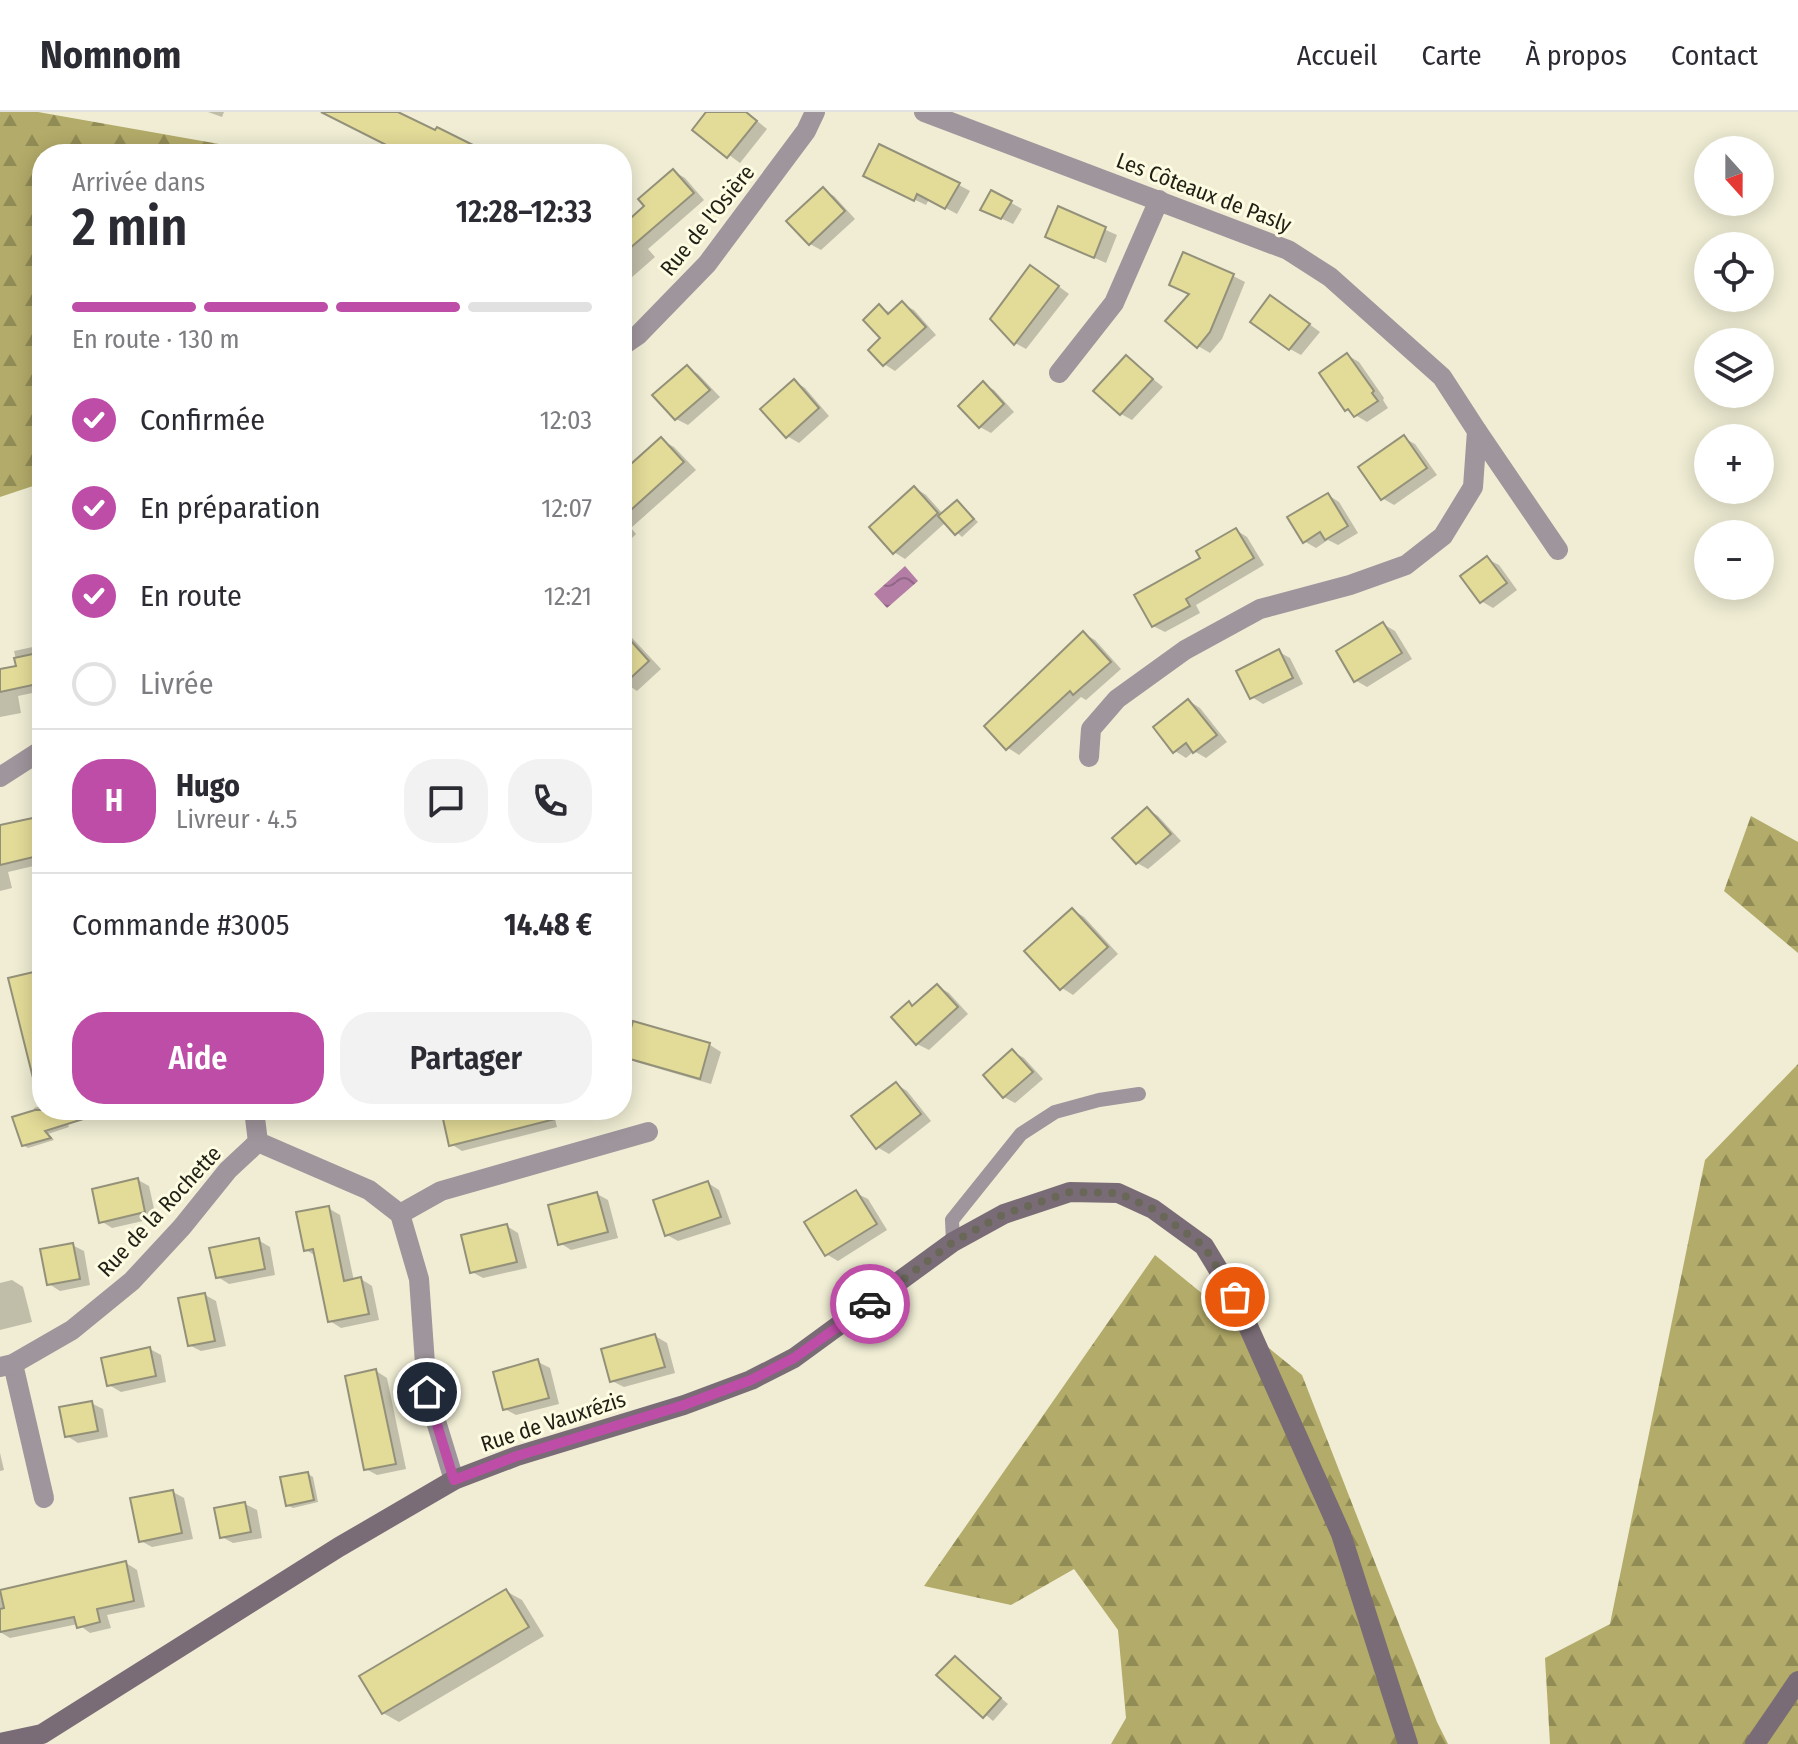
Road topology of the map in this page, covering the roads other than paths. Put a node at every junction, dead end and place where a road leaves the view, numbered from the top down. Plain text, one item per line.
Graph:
1 (815, 112) edge
2 (924, 112) edge
3 (1159, 200) junction
4 (632, 339) edge
5 (1059, 373) dead end
6 (1477, 431) junction
7 (1558, 550) dead end
8 (32, 756) edge
9 (1089, 757) dead end
10 (0, 777) edge
11 (1139, 1094) dead end
12 (255, 1120) edge
13 (648, 1132) dead end
14 (258, 1142) junction
15 (400, 1214) junction
16 (953, 1242) junction
17 (7, 1365) edge
18 (454, 1480) junction
19 (44, 1498) dead end
20 (1798, 1681) edge
21 (0, 1743) edge
22 (1408, 1744) edge
23 (1755, 1744) edge

1 - 4 street, Rue de l'Osière
2 - 3 street, Les Côteaux de Pasly
3 - 5 street
3 - 6 street, Les Côteaux de Pasly
6 - 7 street, Les Côteaux de Pasly
6 - 9 street
8 - 10 street
11 - 16 lane
12 - 14 street
13 - 15 street
14 - 15 street
14 - 17 street, Rue de la Rochette
15 - 18 street
16 - 18 street, Rue de Vauxrézis
16 - 22 street, Rue de Vauxrézis
17 - 19 street, Rue de la Rochette
18 - 21 street, Rue de Vauxrézis
20 - 23 street

